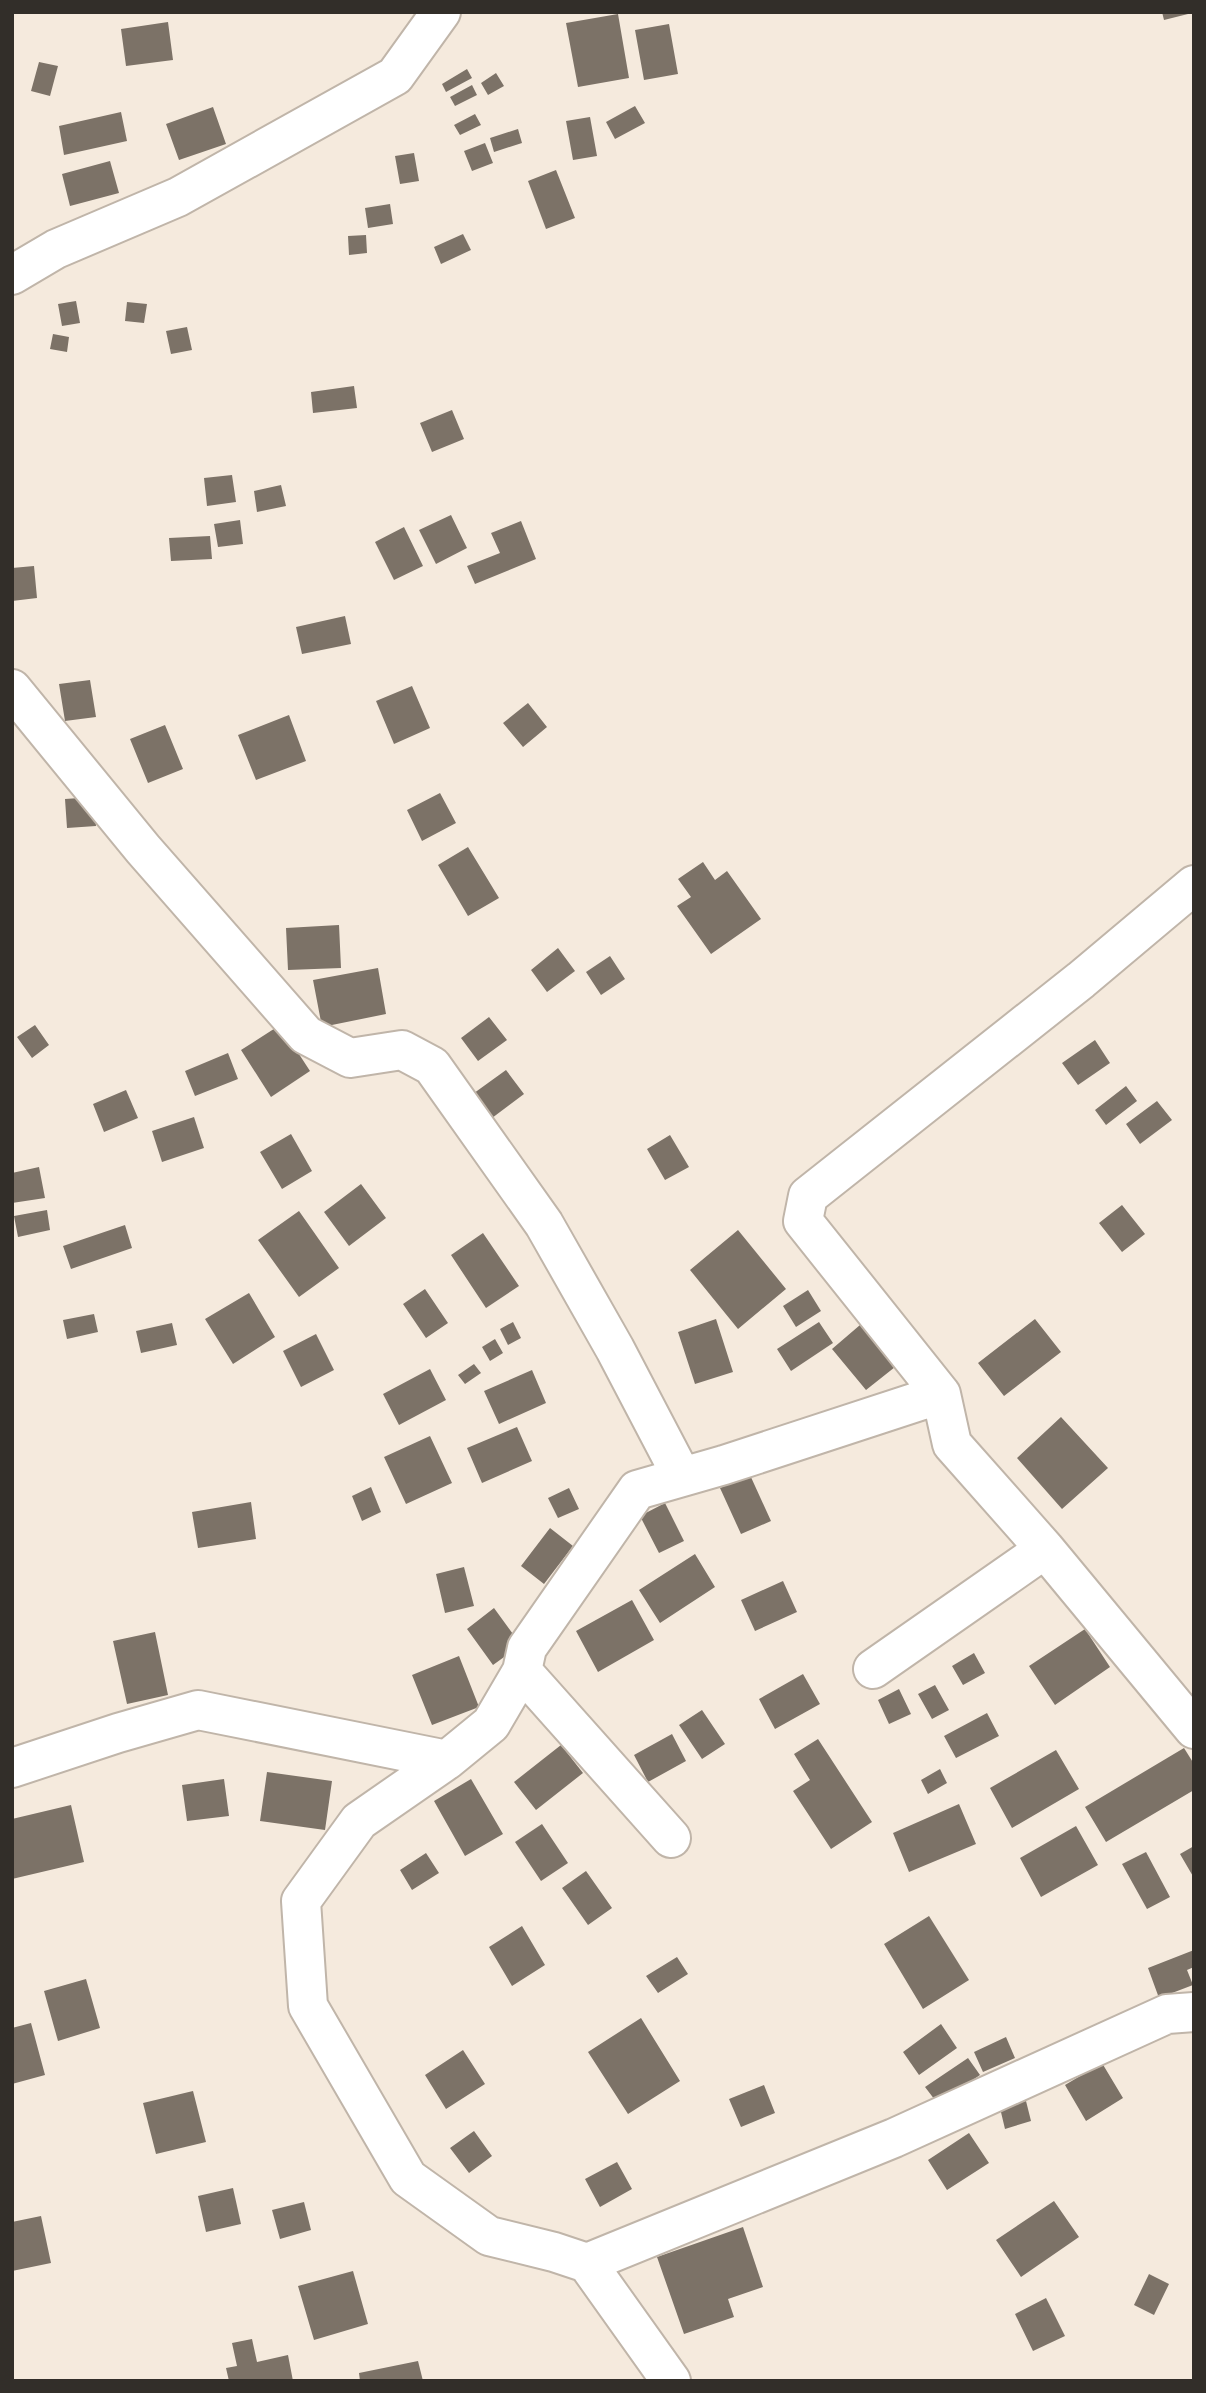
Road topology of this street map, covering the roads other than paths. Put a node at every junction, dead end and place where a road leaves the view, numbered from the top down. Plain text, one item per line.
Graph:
1 (441, 12) edge
2 (12, 275) edge
3 (12, 689) edge
4 (1194, 885) edge
5 (941, 1394) junction
6 (682, 1477) junction
7 (1045, 1549) junction
8 (873, 1669) dead end
9 (522, 1671) junction
10 (1194, 1729) edge
11 (447, 1760) junction
12 (12, 1768) edge
13 (671, 1838) dead end
14 (1194, 2012) edge
15 (587, 2263) junction
16 (671, 2381) edge

1 - 2 street
3 - 6 street
4 - 5 street
5 - 6 street
5 - 7 street
6 - 9 street
7 - 8 street
7 - 10 street
9 - 11 street
9 - 13 street
11 - 12 street
11 - 15 street
14 - 15 street
15 - 16 street

